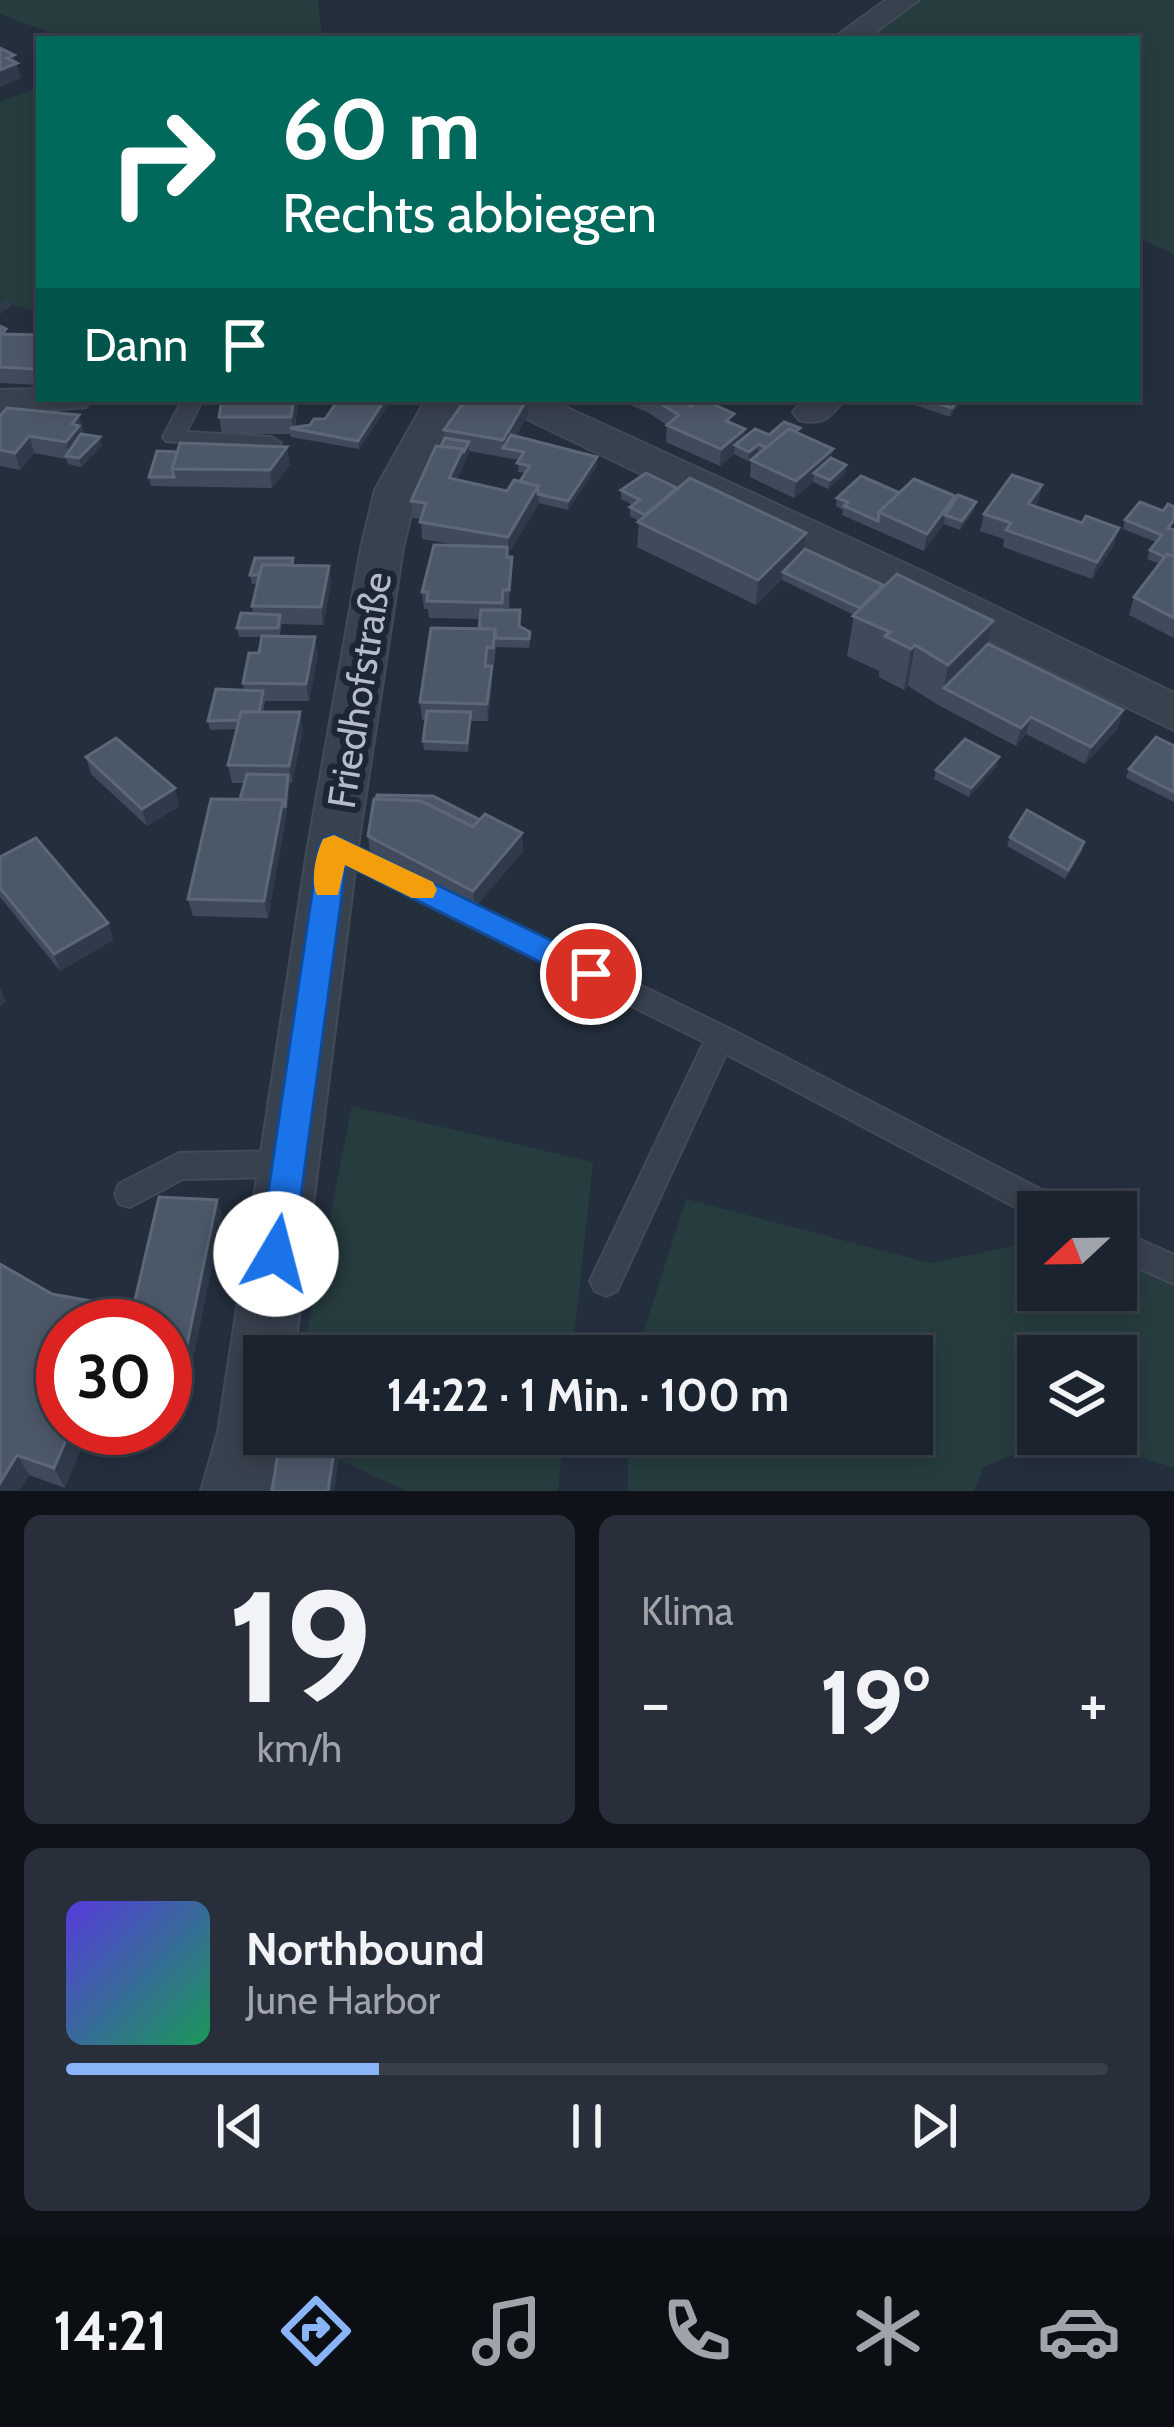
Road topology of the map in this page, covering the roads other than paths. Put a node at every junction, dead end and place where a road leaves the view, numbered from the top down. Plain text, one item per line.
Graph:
1 (905, 0) edge
2 (851, 36) edge
3 (36, 400) edge
4 (0, 402) edge
5 (191, 402) edge
6 (443, 402) edge
7 (522, 402) edge
8 (271, 443) edge
9 (1174, 713) edge
10 (334, 846) junction
11 (720, 1037) junction
12 (289, 1164) junction
13 (1017, 1193) edge
14 (130, 1194) dead end
15 (1137, 1253) edge
16 (1174, 1270) edge
17 (607, 1281) dead end
18 (235, 1491) edge

1 - 2 street
3 - 4 street
5 - 8 lane
6 - 10 street, Friedhofstraße
7 - 9 street
10 - 11 lane
10 - 12 street, Friedhofstraße
11 - 13 lane
11 - 17 lane
12 - 14 lane
12 - 18 street, Friedhofstraße
15 - 16 lane

